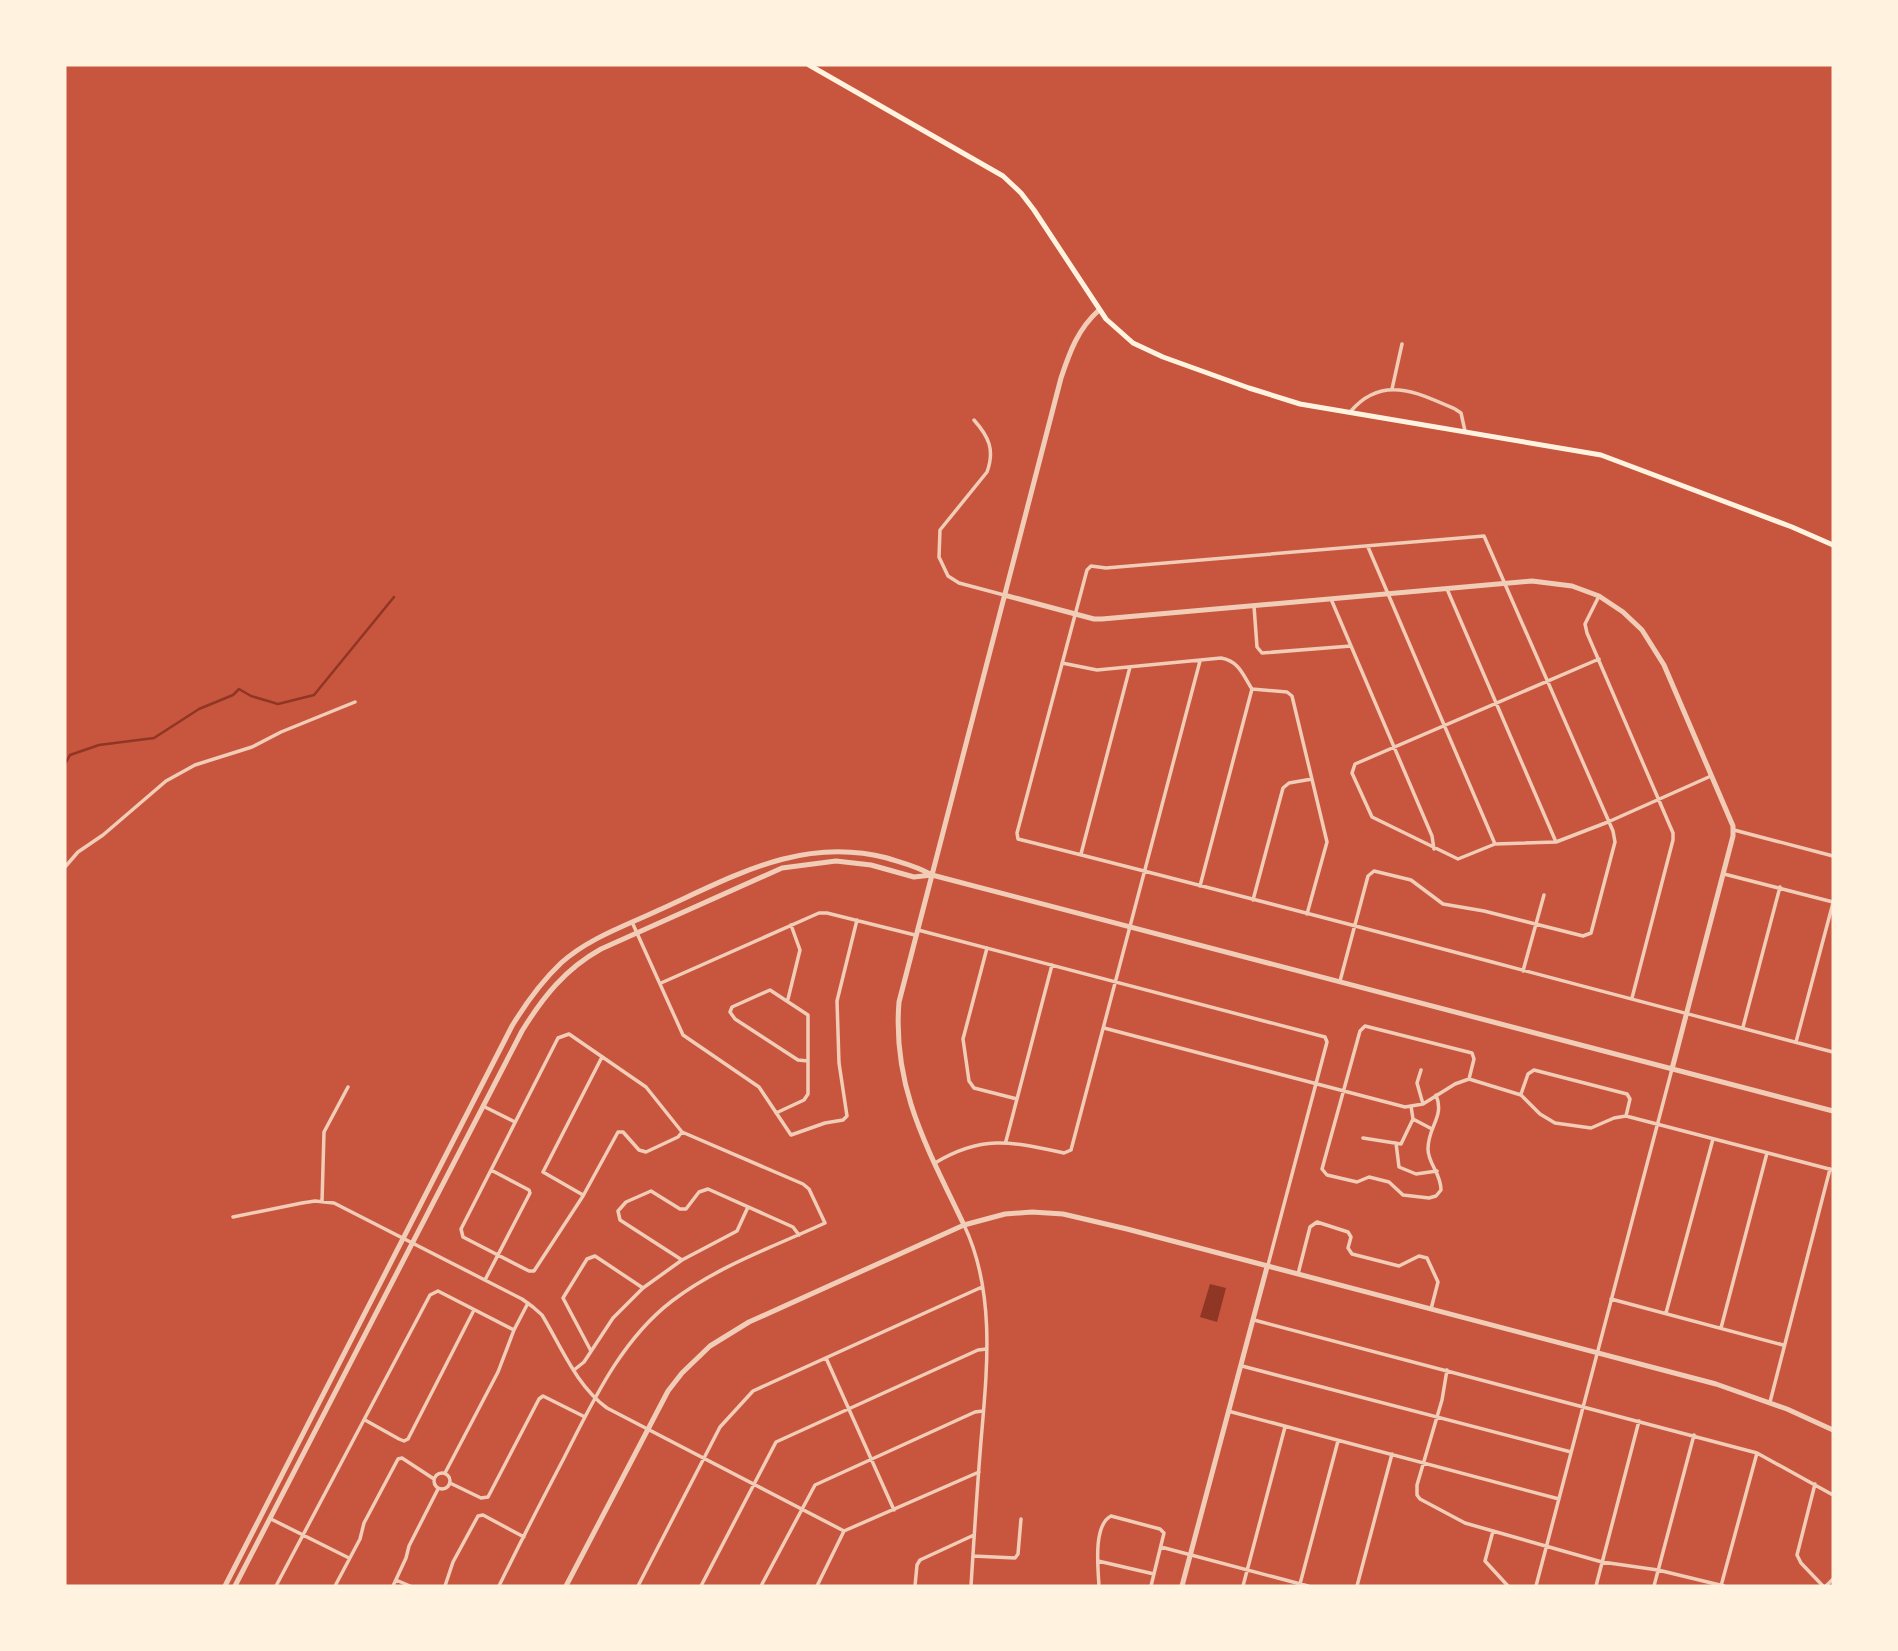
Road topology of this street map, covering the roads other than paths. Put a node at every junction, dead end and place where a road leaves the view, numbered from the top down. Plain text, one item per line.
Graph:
1 (808, 65) edge
2 (1099, 310) junction
3 (1402, 344) dead end
4 (1392, 388) junction
5 (1349, 413) junction
6 (975, 420) dead end
7 (1465, 431) junction
8 (1833, 545) edge
9 (1368, 547) junction
10 (1505, 583) junction
11 (1447, 589) junction
12 (1388, 593) junction
13 (1004, 595) junction
14 (1599, 596) junction
15 (1331, 598) junction
16 (1254, 604) junction
17 (1075, 614) junction
18 (1351, 646) junction
19 (1599, 659) junction
20 (1200, 661) junction
21 (1062, 663) junction
22 (1130, 667) junction
23 (1547, 681) junction
24 (1252, 690) junction
25 (355, 702) dead end
26 (1496, 702) junction
27 (1445, 725) junction
28 (1394, 747) junction
29 (1711, 776) junction
30 (1312, 779) junction
31 (1659, 800) junction
32 (1608, 822) junction
33 (1734, 830) junction
34 (1556, 842) junction
35 (1495, 844) junction
36 (1434, 849) junction
37 (1081, 855) junction
38 (1833, 856) edge
39 (65, 867) edge
40 (1146, 872) junction
41 (932, 874) junction
42 (1724, 874) junction
43 (1200, 886) junction
44 (1780, 887) junction
45 (1544, 895) dead end
46 (1254, 900) junction
47 (1833, 902) edge
48 (1307, 914) junction
49 (857, 920) junction
50 (632, 922) junction
51 (790, 925) junction
52 (1536, 925) junction
53 (1356, 926) junction
54 (1131, 927) junction
55 (636, 932) junction
56 (915, 932) junction
57 (987, 948) junction
58 (1052, 965) junction
59 (1523, 971) junction
60 (1340, 981) junction
61 (1116, 982) junction
62 (661, 983) junction
63 (1632, 998) junction
64 (788, 999) junction
65 (1687, 1013) junction
66 (1104, 1028) junction
67 (1743, 1028) junction
68 (1796, 1042) junction
69 (1833, 1052) edge
70 (602, 1057) junction
71 (808, 1061) junction
72 (1671, 1069) junction
73 (1421, 1070) dead end
74 (1469, 1079) junction
75 (1316, 1083) junction
76 (348, 1087) dead end
77 (1344, 1090) junction
78 (1436, 1095) junction
79 (1521, 1095) junction
80 (1017, 1099) junction
81 (1423, 1104) junction
82 (483, 1106) junction
83 (1411, 1106) junction
84 (1833, 1111) edge
85 (776, 1113) junction
86 (1626, 1116) junction
87 (1413, 1119) junction
88 (515, 1122) junction
89 (1657, 1124) junction
90 (1432, 1129) junction
91 (682, 1132) junction
92 (1363, 1138) dead end
93 (1713, 1139) junction
94 (1006, 1142) junction
95 (1396, 1143) junction
96 (1767, 1153) junction
97 (935, 1163) junction
98 (491, 1170) junction
99 (1832, 1170) edge
100 (1437, 1171) junction
101 (583, 1196) junction
102 (322, 1202) junction
103 (748, 1207) junction
104 (233, 1217) dead end
105 (964, 1225) junction
106 (799, 1235) junction
107 (405, 1239) junction
108 (413, 1243) junction
109 (498, 1255) junction
110 (682, 1260) junction
111 (1267, 1267) junction
112 (1298, 1274) junction
113 (485, 1280) junction
114 (982, 1287) junction
115 (643, 1288) junction
116 (1611, 1299) junction
117 (528, 1303) junction
118 (474, 1310) junction
119 (1431, 1310) junction
120 (1666, 1313) junction
121 (1252, 1320) junction
122 (1721, 1328) junction
123 (514, 1329) junction
124 (1783, 1345) junction
125 (987, 1349) junction
126 (591, 1351) junction
127 (1597, 1353) junction
128 (826, 1358) junction
129 (1240, 1365) junction
130 (574, 1370) junction
131 (1447, 1370) junction
132 (595, 1399) junction
133 (1770, 1402) junction
134 (1584, 1407) junction
135 (847, 1409) junction
136 (983, 1411) junction
137 (1228, 1411) junction
138 (585, 1417) junction
139 (1437, 1417) junction
140 (365, 1420) junction
141 (1639, 1421) junction
142 (1285, 1427) junction
143 (646, 1430) junction
144 (1833, 1430) edge
145 (1694, 1435) junction
146 (1338, 1441) junction
147 (1571, 1452) junction
148 (1756, 1452) junction
149 (1392, 1454) junction
150 (703, 1458) junction
151 (871, 1460) junction
152 (1423, 1463) junction
153 (979, 1472) junction
154 (445, 1473) junction
155 (434, 1479) junction
156 (450, 1483) junction
157 (753, 1484) junction
158 (1815, 1484) junction
159 (438, 1489) junction
160 (1833, 1495) edge
161 (1559, 1499) junction
162 (801, 1509) junction
163 (894, 1510) junction
164 (271, 1519) junction
165 (1021, 1519) dead end
166 (844, 1531) junction
167 (1493, 1531) junction
168 (303, 1534) junction
169 (974, 1535) junction
170 (524, 1536) junction
171 (1546, 1546) junction
172 (1161, 1547) junction
173 (1190, 1555) junction
174 (973, 1556) junction
175 (349, 1559) junction
176 (1098, 1561) junction
177 (1602, 1562) junction
178 (1247, 1570) junction
179 (1658, 1570) junction
180 (1154, 1574) junction
181 (1833, 1579) edge
182 (396, 1580) junction
183 (1300, 1585) edge
184 (225, 1586) edge
185 (235, 1586) edge
186 (276, 1586) edge
187 (335, 1586) edge
188 (393, 1586) edge
189 (410, 1586) edge
190 (445, 1586) edge
191 (499, 1586) edge
192 (566, 1586) edge
193 (638, 1586) edge
194 (701, 1586) edge
195 (761, 1586) edge
196 (817, 1586) edge
197 (915, 1586) edge
198 (971, 1586) edge
199 (1099, 1586) edge
200 (1152, 1586) edge
201 (1182, 1586) edge
202 (1243, 1586) edge
203 (1308, 1586) edge
204 (1357, 1586) edge
205 (1508, 1586) edge
206 (1535, 1586) edge
207 (1596, 1586) edge
208 (1654, 1586) edge
209 (1722, 1586) edge
210 (1824, 1586) edge

1 - 2 main road
2 - 5 main road
2 - 13 street
3 - 4 street
4 - 5 street
4 - 7 street
5 - 7 main road
6 - 13 street
7 - 8 main road
9 - 10 street
9 - 12 street
9 - 17 street
10 - 11 street
10 - 14 street
10 - 23 street
11 - 12 street
11 - 26 street
12 - 15 street
12 - 27 street
13 - 17 street
13 - 41 street
14 - 19 street
14 - 29 street
15 - 16 street
15 - 18 street
16 - 17 street
16 - 18 street
17 - 21 street
18 - 28 street
19 - 23 street
19 - 31 street
20 - 22 street
20 - 24 street
20 - 40 street
21 - 22 street
21 - 37 street
22 - 37 street
23 - 26 street
23 - 32 street
24 - 30 street
24 - 43 street
25 - 39 street
26 - 27 street
26 - 34 street
27 - 28 street
27 - 35 street
28 - 36 street
28 - 36 street
29 - 31 street
29 - 33 street
30 - 46 street
30 - 48 street
31 - 32 street
31 - 63 street
32 - 34 street
32 - 52 street
33 - 38 street
33 - 42 street
34 - 35 street
35 - 36 street
37 - 40 street
40 - 43 street
40 - 54 street
41 - 50 street
41 - 54 street
41 - 55 street
41 - 56 street
42 - 44 street
42 - 65 street
43 - 46 street
44 - 47 street
44 - 67 street
45 - 52 street
46 - 48 street
47 - 68 street
48 - 53 street
49 - 51 street
49 - 56 street
49 - 85 street
50 - 55 street
50 - 107 street
51 - 62 street
51 - 64 street
52 - 53 street
52 - 59 street
53 - 59 street
53 - 60 street
54 - 60 street
54 - 61 street
55 - 62 street
55 - 82 street
56 - 57 street
56 - 97 street
57 - 58 street
57 - 80 street
58 - 61 street
58 - 80 street
59 - 63 street
60 - 72 street
61 - 66 street
61 - 75 street
62 - 85 street
63 - 65 street
64 - 71 street
64 - 71 street
65 - 67 street
65 - 72 street
66 - 75 street
66 - 94 street
67 - 68 street
68 - 69 street
70 - 88 street
70 - 91 street
70 - 101 street
71 - 85 street
72 - 84 street
72 - 89 street
73 - 81 street
74 - 77 street
74 - 78 street
74 - 79 street
75 - 77 street
75 - 111 street
76 - 102 street
77 - 83 street
77 - 100 street
78 - 81 street
78 - 90 street
79 - 86 street
79 - 86 street
80 - 94 street
81 - 83 street
82 - 88 street
82 - 108 street
83 - 87 street
86 - 89 street
87 - 90 street
87 - 95 street
88 - 98 street
89 - 93 street
89 - 116 street
90 - 100 street
91 - 101 street
91 - 106 street
92 - 95 street
93 - 96 street
93 - 120 street
94 - 97 street
95 - 100 street
96 - 99 street
96 - 122 street
97 - 105 street
98 - 109 street
98 - 109 street
99 - 124 street
101 - 109 street
102 - 104 street
102 - 107 street
103 - 106 street
103 - 110 street
103 - 110 street
105 - 111 street
105 - 114 street
105 - 143 street
106 - 132 street
107 - 108 street
107 - 184 street
108 - 113 street
108 - 164 street
109 - 113 street
110 - 115 street
111 - 112 street
111 - 121 street
112 - 119 street
112 - 119 street
113 - 117 street
114 - 125 street
114 - 128 street
115 - 126 street
115 - 126 street
116 - 120 street
116 - 127 street
117 - 123 street
117 - 130 street
118 - 123 street
118 - 140 street
118 - 140 street
119 - 127 street
120 - 122 street
121 - 129 street
121 - 131 street
122 - 124 street
123 - 154 street
124 - 133 street
125 - 135 street
125 - 136 street
126 - 130 street
127 - 133 street
127 - 134 street
128 - 135 street
128 - 150 street
129 - 137 street
129 - 139 street
130 - 132 street
131 - 134 street
131 - 139 street
132 - 138 street
132 - 143 street
133 - 144 street
134 - 141 street
134 - 147 street
135 - 151 street
135 - 157 street
136 - 151 street
136 - 153 street
137 - 142 street
137 - 173 street
138 - 156 street
138 - 170 street
139 - 147 street
139 - 152 street
140 - 168 street
141 - 145 street
141 - 177 street
142 - 146 street
142 - 178 street
143 - 150 street
143 - 192 street
145 - 148 street
145 - 179 street
146 - 149 street
146 - 183 street
147 - 161 street
148 - 158 street
148 - 209 street
149 - 152 street
149 - 204 street
150 - 157 street
150 - 193 street
151 - 162 street
151 - 163 street
152 - 161 street
152 - 167 street
153 - 163 street
153 - 169 street
154 - 155 street
154 - 156 street
155 - 159 street
155 - 175 street
156 - 159 street
157 - 162 street
157 - 194 street
158 - 160 street
158 - 210 street
159 - 182 street
161 - 171 street
162 - 166 street
162 - 195 street
163 - 166 street
164 - 168 street
164 - 185 street
165 - 174 street
166 - 196 street
167 - 171 street
167 - 205 street
168 - 175 street
168 - 186 street
169 - 174 street
169 - 197 street
170 - 190 street
170 - 191 street
171 - 177 street
171 - 206 street
172 - 173 street
172 - 176 street
172 - 180 street
173 - 178 street
173 - 201 street
174 - 198 street
175 - 187 street
176 - 180 street
176 - 199 street
177 - 179 street
177 - 207 street
178 - 183 street
178 - 202 street
179 - 208 street
179 - 209 street
180 - 200 street
181 - 210 street
182 - 188 street
182 - 189 street
183 - 203 street

